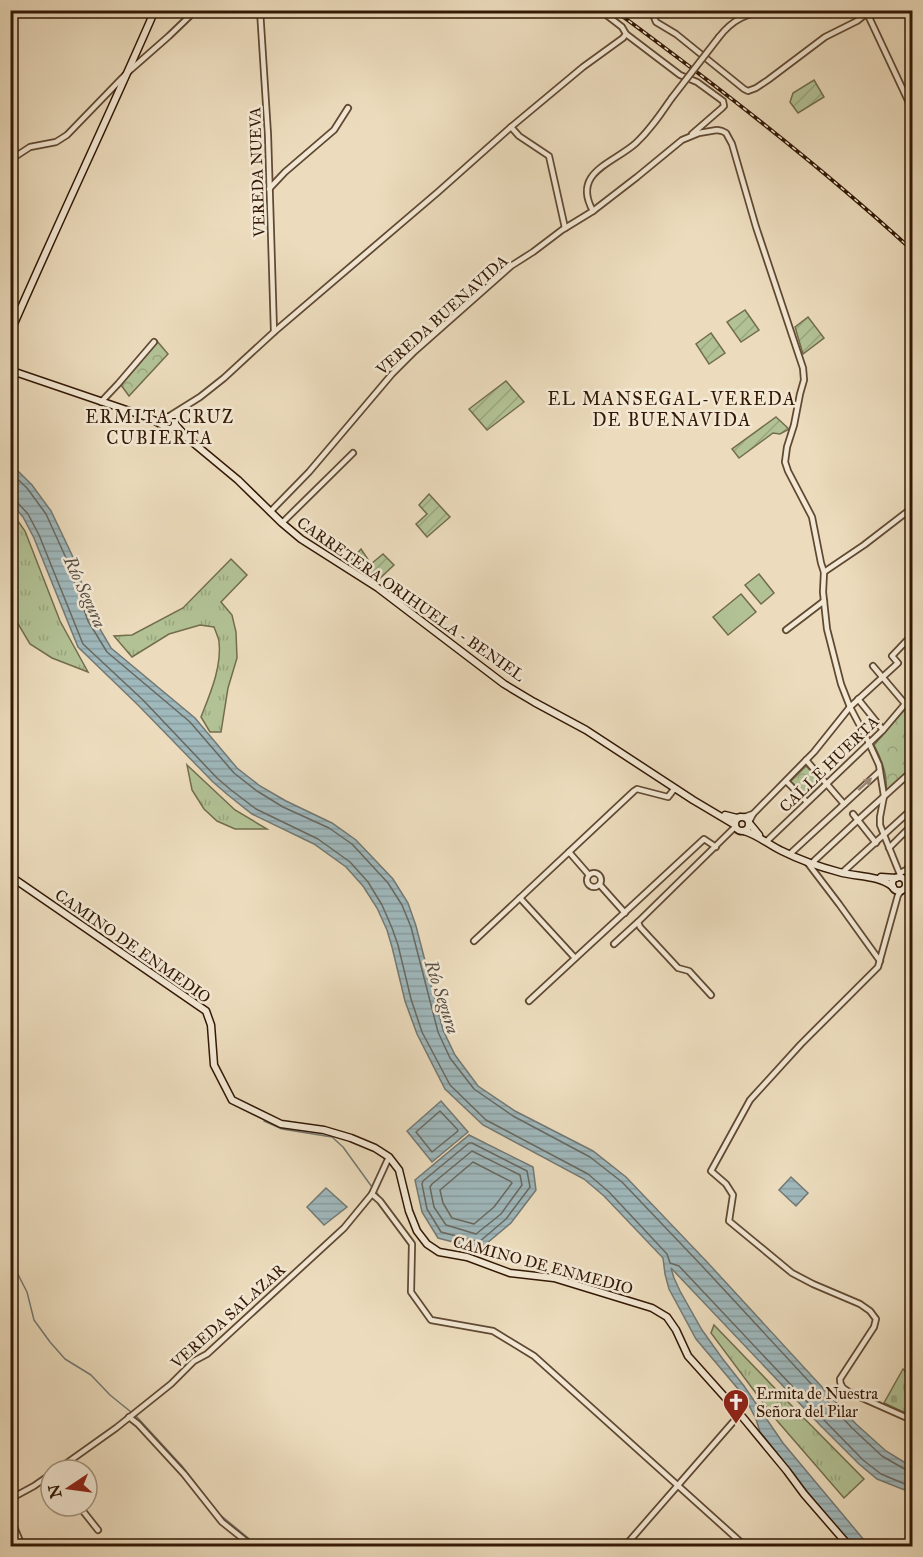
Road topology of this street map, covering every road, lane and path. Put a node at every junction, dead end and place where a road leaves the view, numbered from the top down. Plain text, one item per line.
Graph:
1 (155, 10) edge
2 (196, 10) edge
3 (260, 10) edge
4 (600, 10) edge
5 (651, 10) edge
6 (768, 10) edge
7 (868, 12) edge
8 (626, 34) junction
9 (128, 72) junction
10 (348, 108) dead end
11 (912, 109) edge
12 (511, 127) junction
13 (690, 135) junction
14 (10, 160) edge
15 (270, 189) junction
16 (593, 211) junction
17 (565, 228) junction
18 (274, 332) junction
19 (10, 333) edge
20 (154, 342) dead end
21 (10, 367) edge
22 (10, 372) edge
23 (18, 373) junction
24 (101, 402) junction
25 (170, 423) junction
26 (353, 453) dead end
27 (912, 508) edge
28 (270, 512) junction
29 (282, 523) junction
30 (824, 572) junction
31 (825, 601) junction
32 (786, 630) dead end
33 (912, 635) edge
34 (873, 666) dead end
35 (882, 678) junction
36 (858, 699) junction
37 (905, 704) junction
38 (850, 707) junction
39 (912, 712) edge
40 (883, 730) junction
41 (607, 743) junction
42 (869, 743) junction
43 (806, 760) junction
44 (880, 771) junction
45 (912, 771) edge
46 (786, 781) junction
47 (826, 784) junction
48 (675, 788) junction
49 (884, 796) junction
50 (807, 802) junction
51 (844, 804) junction
52 (912, 809) edge
53 (853, 814) dead end
54 (907, 814) junction
55 (746, 820) junction
56 (858, 820) junction
57 (912, 820) edge
58 (912, 825) edge
59 (735, 826) junction
60 (744, 831) junction
61 (885, 835) junction
62 (768, 840) junction
63 (876, 843) junction
64 (716, 847) junction
65 (890, 848) junction
66 (569, 852) junction
67 (791, 853) junction
68 (814, 863) junction
69 (912, 863) edge
70 (844, 871) junction
71 (814, 872) junction
72 (589, 874) junction
73 (10, 876) edge
74 (899, 876) junction
75 (912, 882) edge
76 (600, 885) junction
77 (899, 889) junction
78 (520, 898) junction
79 (624, 913) junction
80 (638, 922) junction
81 (474, 940) dead end
82 (614, 944) dead end
83 (576, 958) junction
84 (880, 961) junction
85 (711, 995) dead end
86 (529, 1001) dead end
87 (389, 1157) junction
88 (372, 1194) junction
89 (843, 1389) junction
90 (837, 1396) dead end
91 (740, 1414) junction
92 (129, 1417) junction
93 (912, 1420) edge
94 (73, 1458) edge
95 (39, 1482) edge
96 (678, 1485) junction
97 (10, 1499) edge
98 (10, 1517) edge
99 (88, 1518) edge
100 (98, 1530) dead end
101 (22, 1546) edge
102 (252, 1546) edge
103 (625, 1546) edge
104 (746, 1546) edge
105 (849, 1546) edge

1 - 9 main road
2 - 9 street
3 - 15 street, VEREDA NUEVA
4 - 8 street
5 - 7 street
6 - 16 street, bridge
7 - 11 street
8 - 12 street
8 - 13 street
9 - 14 street
9 - 19 main road
10 - 15 street
12 - 17 street
12 - 18 street
13 - 16 street, VEREDA BUENAVIDA
13 - 30 street
15 - 18 street, VEREDA NUEVA
16 - 17 street, VEREDA BUENAVIDA
17 - 28 street, VEREDA BUENAVIDA
18 - 25 street
20 - 24 street
21 - 23 main road, CARRETERA ORIHUELA - BENIEL
22 - 23 main road, CARRETERA ORIHUELA - BENIEL
23 - 24 main road, CARRETERA ORIHUELA - BENIEL
24 - 25 main road, CARRETERA ORIHUELA - BENIEL
25 - 28 main road, CARRETERA ORIHUELA - BENIEL
26 - 29 street
27 - 30 street
28 - 29 main road, CARRETERA ORIHUELA - BENIEL
29 - 41 main road, CARRETERA ORIHUELA - BENIEL
30 - 31 street
31 - 32 street
31 - 38 street
33 - 35 street
34 - 35 street
35 - 36 street
35 - 37 street
36 - 38 street
36 - 40 street
37 - 39 street
37 - 40 street, CALLE HUERTA
38 - 42 street
38 - 43 street
40 - 42 street, CALLE HUERTA
41 - 48 main road, CARRETERA ORIHUELA - BENIEL
41 - 55 main road, CARRETERA ORIHUELA - BENIEL
42 - 44 street
42 - 47 street, CALLE HUERTA
43 - 46 street
43 - 47 street
44 - 49 street
51 -> 44 street
45 - 49 street
46 - 50 street
46 - 55 street
47 - 50 street, CALLE HUERTA
47 - 51 street
48 - 59 main road, CARRETERA ORIHUELA - BENIEL
48 - 66 street
49 - 56 street
49 - 61 street
50 - 62 street, CALLE HUERTA
51 - 67 street
52 - 54 street
53 - 56 street
54 - 57 street
54 - 61 street
55 - 59 main road
55 - 60 main road
55 - 62 main road, CARRETERA ORIHUELA - BENIEL
56 - 63 street
56 - 68 street
58 - 65 street
59 - 60 main road
59 - 64 street
60 - 68 main road, CARRETERA ORIHUELA - BENIEL
61 - 63 street
61 - 65 street
62 - 67 main road, CARRETERA ORIHUELA - BENIEL
63 - 70 street
64 - 79 street
64 - 80 street
65 - 74 street
66 - 72 street
66 - 78 street
67 - 68 main road, CARRETERA ORIHUELA - BENIEL
68 - 70 main road, CARRETERA ORIHUELA - BENIEL
68 - 71 street
68 - 71 street
68 - 77 main road, CARRETERA ORIHUELA - BENIEL
69 - 74 street
70 - 74 main road, CARRETERA ORIHUELA - BENIEL
71 - 84 street
72 - 76 street
72 - 76 street
73 - 87 main road, CAMINO DE ENMEDIO
74 - 75 main road, CARRETERA ORIHUELA - BENIEL
74 - 77 main road
74 - 77 main road
75 - 77 main road, CARRETERA ORIHUELA - BENIEL
76 - 79 street
77 - 84 street
78 - 81 street
78 - 83 street
79 - 83 street
80 - 82 street
80 - 85 street
83 - 86 street
84 - 89 street
87 - 88 street, VEREDA SALAZAR
87 - 91 main road, CAMINO DE ENMEDIO
88 - 92 street, VEREDA SALAZAR
88 - 96 street
89 - 90 street
89 - 93 street
91 - 96 street
91 - 105 main road, CAMINO DE ENMEDIO
92 - 94 street, VEREDA SALAZAR
92 - 102 street
95 - 97 street
96 - 103 street
96 - 104 street
98 - 101 street
99 - 100 street

